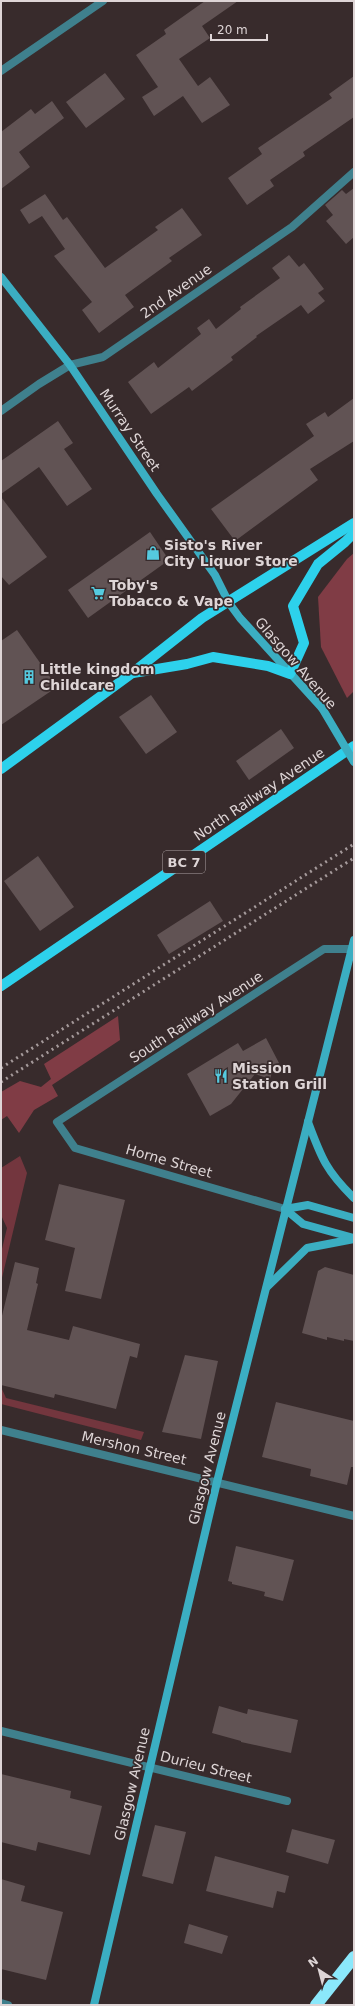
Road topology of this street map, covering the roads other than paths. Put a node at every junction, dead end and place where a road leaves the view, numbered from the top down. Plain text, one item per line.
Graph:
1 (103, 1) edge
2 (1, 70) edge
3 (354, 172) edge
4 (1, 277) edge
5 (70, 365) junction
6 (1, 411) edge
7 (354, 523) edge
8 (354, 533) edge
9 (229, 602) junction
10 (131, 674) junction
11 (290, 674) junction
12 (354, 746) edge
13 (354, 762) edge
14 (1, 769) edge
15 (354, 940) edge
16 (354, 949) edge
17 (1, 986) edge
18 (57, 1122) joint
19 (308, 1122) junction
20 (354, 1198) edge
21 (285, 1209) junction
22 (354, 1218) edge
23 (354, 1239) edge
24 (266, 1288) junction
25 (1, 1430) edge
26 (217, 1482) junction
27 (354, 1516) edge
28 (1, 1731) edge
29 (149, 1766) junction
30 (288, 1801) dead end
31 (354, 1957) edge
32 (1, 2003) edge
33 (8, 2005) edge
34 (94, 2005) edge
35 (316, 2005) edge

1 - 2 street
3 - 5 street, 2nd Avenue
4 - 5 street, Murray Street
5 - 6 street, 2nd Avenue
5 - 9 street, Murray Street
7 - 9 main road
8 - 11 main road
9 - 10 main road
9 - 11 street, Glasgow Avenue
10 - 11 main road
10 - 14 main road
11 - 13 street, Glasgow Avenue, bridge
12 - 17 main road, North Railway Avenue / BC 7
15 - 19 street, Glasgow Avenue, bridge
16 - 18 street, South Railway Avenue
18 - 21 street, Horne Street
19 - 20 street
19 - 21 street, Glasgow Avenue
21 - 22 street, Horne Street
21 - 23 street, Horne Street
21 - 24 street, Glasgow Avenue
23 - 24 street
24 - 26 street, Glasgow Avenue
25 - 26 street, Mershon Street
26 - 27 street, Mershon Street
26 - 29 street, Glasgow Avenue
28 - 29 street, Durieu Street
29 - 30 street, Durieu Street
29 - 34 street, Glasgow Avenue
31 - 35 highway
32 - 33 street

